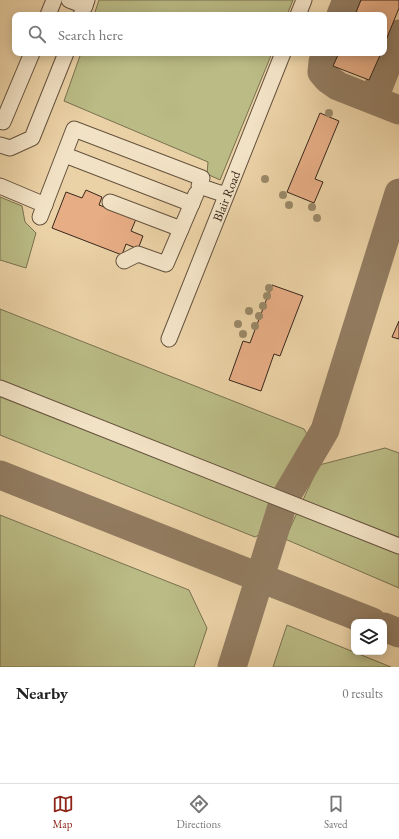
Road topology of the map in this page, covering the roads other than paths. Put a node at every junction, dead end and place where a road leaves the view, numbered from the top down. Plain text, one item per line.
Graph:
1 (54, 0) edge
2 (70, 0) edge
3 (304, 0) edge
4 (84, 7) edge
5 (49, 12) edge
6 (299, 12) edge
7 (31, 56) edge
8 (65, 56) edge
9 (282, 56) edge
10 (0, 121) edge
11 (0, 145) edge
12 (64, 155) junction
13 (0, 186) edge
14 (199, 186) junction
15 (226, 195) junction
16 (110, 202) dead end
17 (192, 204) junction
18 (181, 229) junction
19 (124, 261) dead end
20 (169, 339) dead end
21 (0, 388) edge
22 (399, 546) edge

1 - 5 street
2 - 4 street
3 - 6 street
7 - 10 street
8 - 11 street
9 - 15 street, Blair Road
12 - 13 street
12 - 14 street
12 - 17 street
14 - 15 street
14 - 17 street
15 - 20 street, Blair Road
16 - 18 street
17 - 18 street
18 - 19 street
21 - 22 street

